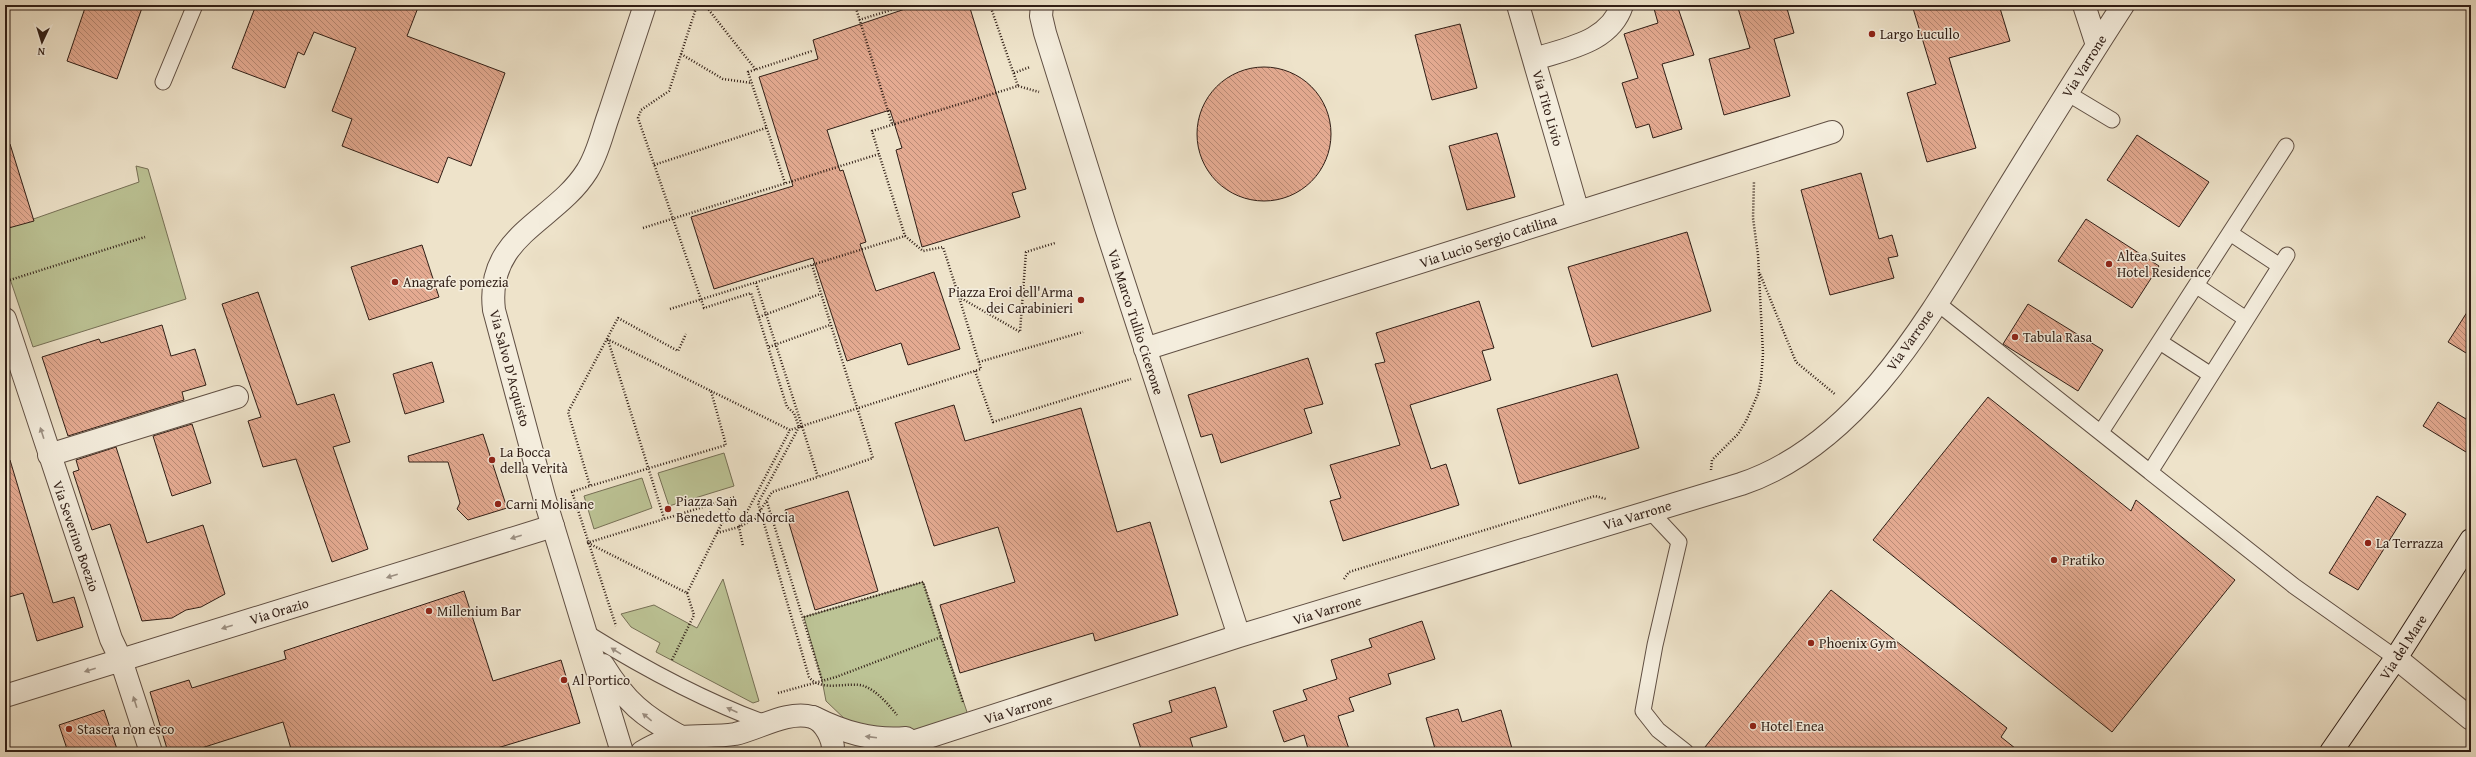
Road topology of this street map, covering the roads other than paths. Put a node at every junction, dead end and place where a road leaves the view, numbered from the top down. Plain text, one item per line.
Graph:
1 (195, 5) edge
2 (645, 5) edge
3 (1042, 5) edge
4 (1518, 5) edge
5 (1622, 5) edge
6 (2084, 5) edge
7 (2123, 5) edge
8 (2097, 46) junction
9 (1535, 59) junction
10 (163, 82) dead end
11 (2067, 93) junction
12 (2112, 120) dead end
13 (1832, 132) dead end
14 (2286, 146) dead end
15 (1578, 212) junction
16 (2230, 233) junction
17 (2197, 286) junction
18 (1936, 302) junction
19 (2246, 319) junction
20 (7, 331) edge
21 (2160, 342) junction
22 (1145, 349) junction
23 (2211, 375) junction
24 (237, 397) dead end
25 (2100, 432) junction
26 (49, 455) junction
27 (2150, 472) junction
28 (1650, 511) junction
29 (553, 526) junction
30 (2471, 540) edge
31 (1239, 636) junction
32 (589, 640) junction
33 (2396, 658) junction
34 (121, 660) junction
35 (5, 696) edge
36 (813, 717) junction
37 (2471, 719) edge
38 (768, 724) junction
39 (937, 734) junction
40 (681, 737) junction
41 (151, 752) edge
42 (622, 752) edge
43 (642, 752) edge
44 (833, 752) edge
45 (882, 752) edge
46 (1686, 752) edge
47 (2331, 752) edge

1 - 10 lane
2 - 29 street, Via Salvo D'Acquisto
3 - 22 street, Via Marco Tullio Cicerone
4 - 9 street, Via Tito Livio
5 - 9 street
6 - 8 street
7 - 8 street, Via Varrone
8 - 11 street, Via Varrone
9 - 15 street, Via Tito Livio
11 - 12 lane
11 - 18 street, Via Varrone
13 - 15 street, Via Lucio Sergio Catilina
14 - 16 lane
15 - 22 street, Via Lucio Sergio Catilina
16 - 17 lane
16 - 19 lane
17 - 19 lane
17 - 21 lane
18 - 25 lane
18 - 28 street, Via Varrone
19 - 23 lane
26 -> 20 street, Via Severino Boezio
21 - 23 lane
21 - 25 lane
22 - 31 street, Via Marco Tullio Cicerone
23 - 27 lane
24 - 26 street
25 - 27 lane
26 - 34 street, Via Severino Boezio
27 - 33 lane
28 - 31 street, Via Varrone
28 - 46 lane
29 - 32 street, Via Salvo D'Acquisto
29 -> 34 street, Via Orazio
30 - 33 street, Via del Mare
31 - 39 street, Via Varrone
38 -> 32 lane
40 -> 32 street, Via Salvo D'Acquisto
32 - 42 street, Via Salvo D'Acquisto
33 - 37 street
33 - 47 street, Via del Mare
34 -> 35 street, Via Orazio
41 -> 34 street, Via Severino Boezio
36 - 38 street
39 -> 36 street, Via Varrone
36 - 44 street
38 - 40 street
39 - 45 street, Via Varrone
40 - 43 street

